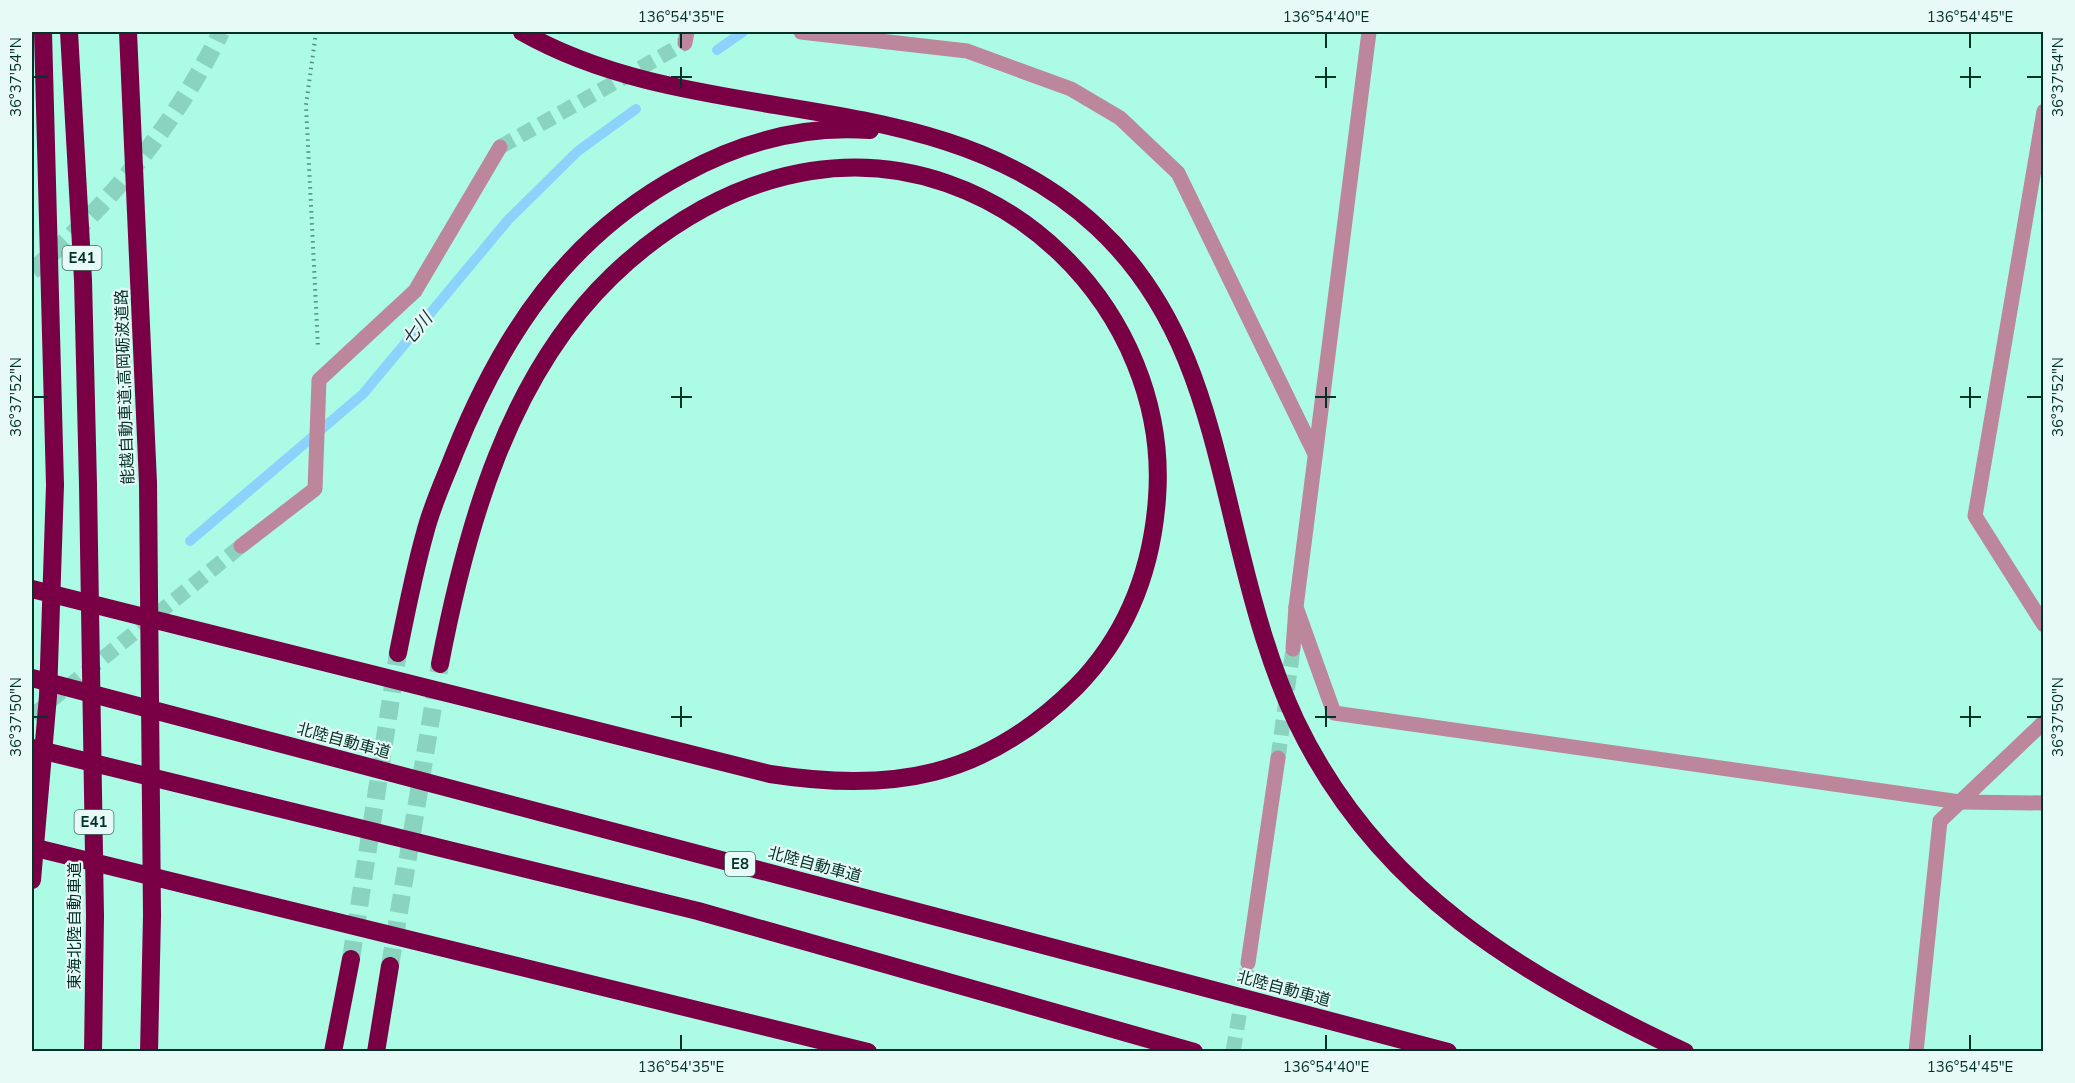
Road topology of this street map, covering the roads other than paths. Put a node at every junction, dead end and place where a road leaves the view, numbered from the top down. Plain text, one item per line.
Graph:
1 (43, 32) edge
2 (69, 32) edge
3 (128, 32) edge
4 (522, 32) edge
5 (801, 32) edge
6 (1369, 32) edge
7 (2043, 111) edge
8 (958, 144) junction
9 (500, 147) tunnel mouth
10 (1316, 454) junction
11 (241, 546) tunnel mouth
12 (32, 589) edge
13 (1296, 607) junction
14 (2043, 625) edge
15 (1293, 649) tunnel mouth
16 (399, 653) tunnel mouth
17 (440, 664) tunnel mouth
18 (32, 678) edge
19 (2043, 722) edge
20 (32, 748) edge
21 (1278, 758) tunnel mouth
22 (1960, 802) junction
23 (2043, 803) edge
24 (32, 847) edge
25 (32, 880) edge
26 (351, 959) tunnel mouth
27 (1248, 963) tunnel mouth
28 (390, 966) tunnel mouth
29 (93, 1052) edge
30 (150, 1052) edge
31 (333, 1052) edge
32 (376, 1052) edge
33 (868, 1052) edge
34 (1194, 1052) edge
35 (1448, 1052) edge
36 (1685, 1052) edge
37 (1916, 1052) edge

1 - 25 highway, bridge
2 - 29 highway, 東海北陸自動車道 / E41, bridge
3 - 30 highway, 能越自動車道;高岡砺波道路, bridge
4 - 8 highway
5 - 10 street
6 - 10 street
7 - 14 street
8 - 16 highway
8 - 36 highway
9 - 11 street
10 - 13 street
12 - 17 highway
13 - 15 street
13 - 22 street
18 - 35 highway, 北陸自動車道 / E8
19 - 22 street
20 - 34 highway
21 - 27 street
22 - 23 street
22 - 37 street
24 - 33 highway
26 - 31 highway
28 - 32 highway

